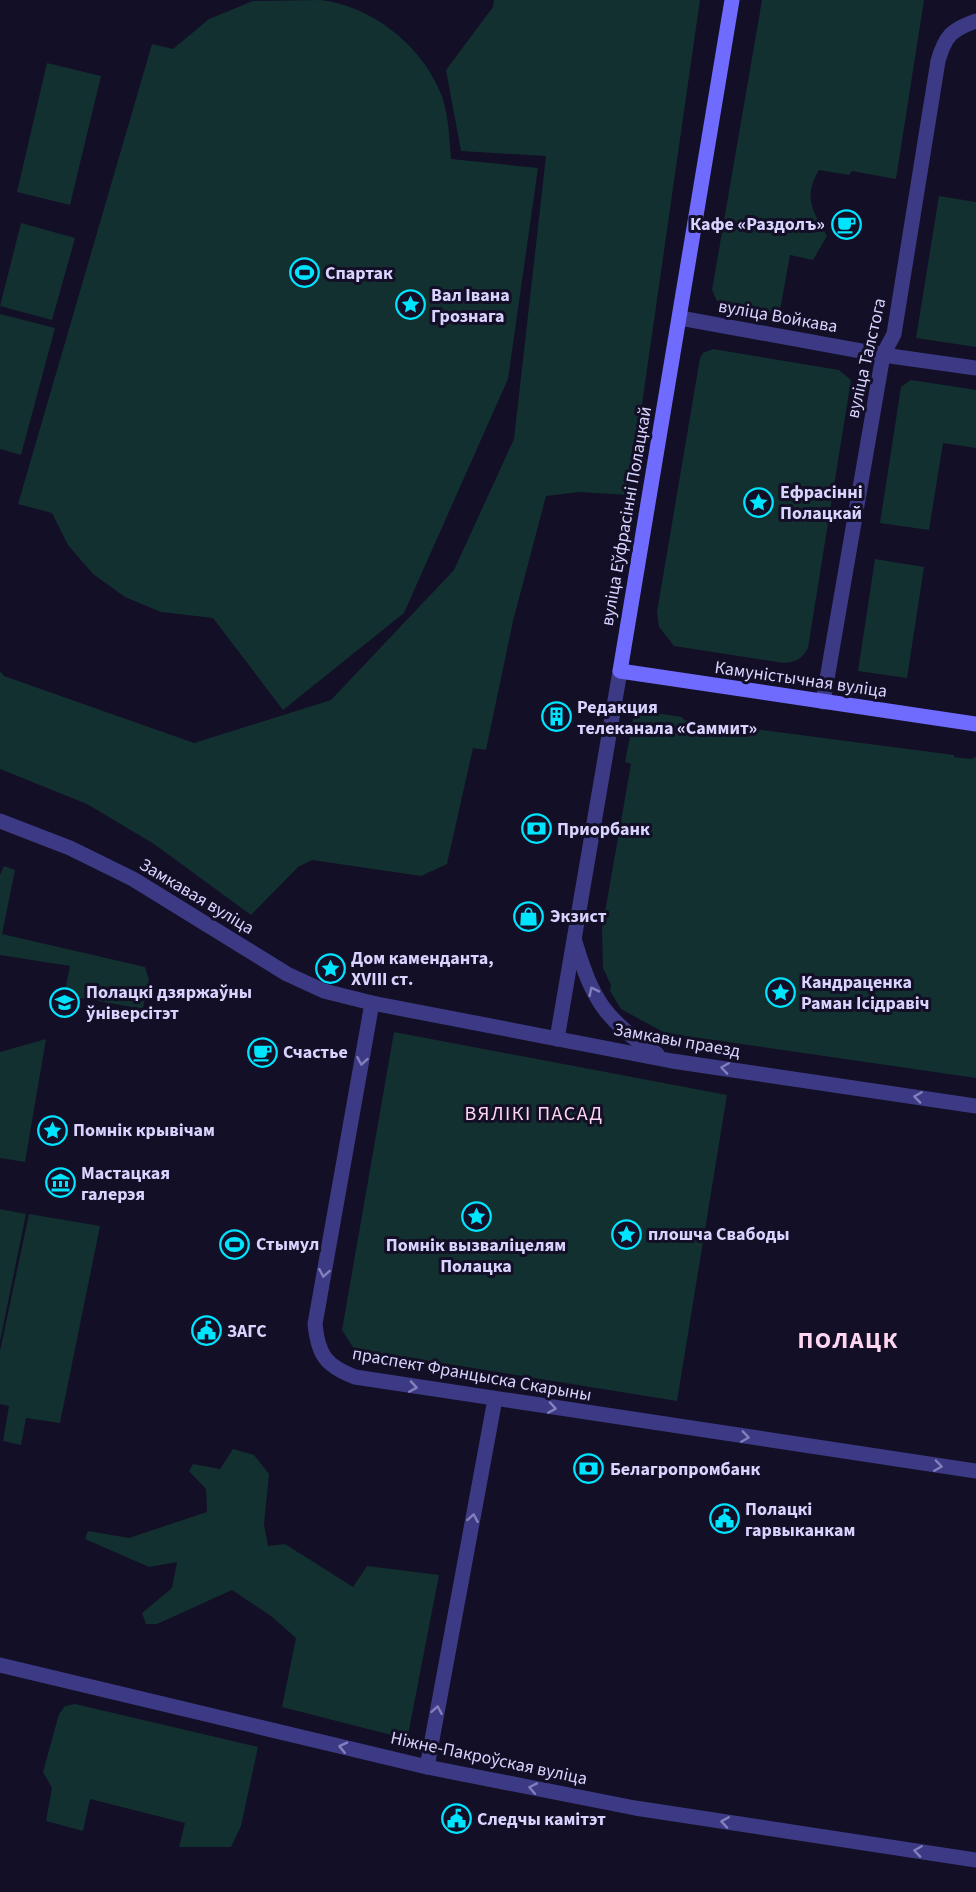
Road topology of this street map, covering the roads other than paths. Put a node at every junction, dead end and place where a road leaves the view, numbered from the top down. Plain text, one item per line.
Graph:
1 (732, 0) edge
2 (976, 21) edge
3 (680, 318) junction
4 (883, 355) junction
5 (976, 368) edge
6 (620, 671) junction
7 (823, 702) junction
8 (976, 724) edge
9 (0, 820) edge
10 (574, 939) junction
11 (372, 1003) junction
12 (557, 1039) junction
13 (664, 1059) junction
14 (976, 1106) edge
15 (495, 1399) junction
16 (976, 1472) edge
17 (0, 1665) edge
18 (427, 1767) junction
19 (976, 1860) edge

1 - 3 main road, вуліца Еўфрасінні Полацкай
2 - 4 street, вуліца Талстога
3 - 4 street, вуліца Войкава
3 - 6 main road, вуліца Еўфрасінні Полацкай
4 - 5 street, вуліца Войкава
4 - 7 street, вуліца Талстога
6 - 7 main road, Камуністычная вуліца
6 - 10 street, вуліца Еўфрасінні Полацкай
7 - 8 main road, Камуністычная вуліца
9 - 11 street, Замкавая вуліца
10 - 12 street, вуліца Еўфрасінні Полацкай
13 -> 10 street
11 - 12 street, Замкавы праезд
11 -> 15 street, праспект Францыска Скарыны
12 - 13 street, Замкавы праезд
14 -> 13 street, Замкавы праезд
15 -> 16 street, праспект Францыска Скарыны
18 -> 15 street
18 -> 17 street, Ніжне-Пакроўская вуліца
19 -> 18 street, Ніжне-Пакроўская вуліца

